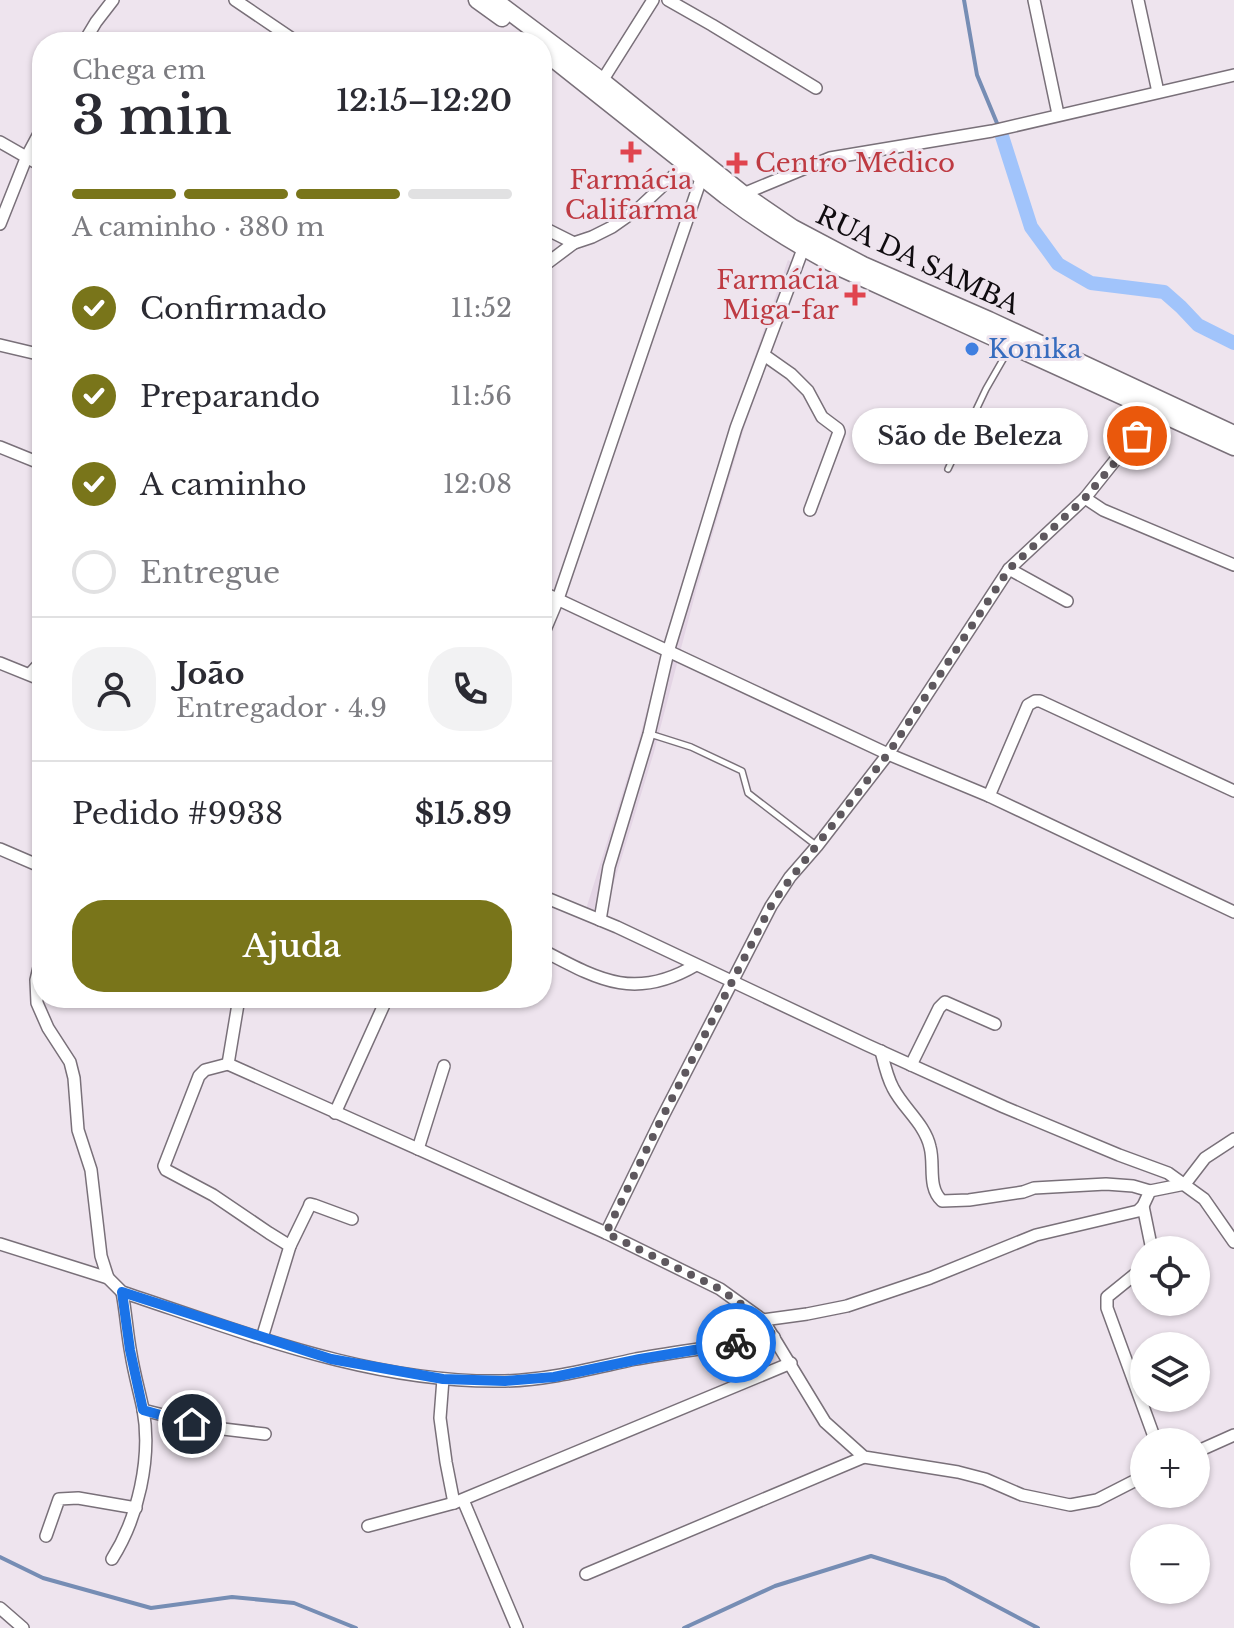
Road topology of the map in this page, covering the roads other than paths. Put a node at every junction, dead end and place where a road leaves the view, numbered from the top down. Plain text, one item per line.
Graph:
1 (113, 0) edge
2 (235, 0) edge
3 (477, 0) edge
4 (494, 0) edge
5 (653, 0) edge
6 (668, 0) edge
7 (1034, 0) edge
8 (1138, 0) edge
9 (90, 32) edge
10 (275, 32) edge
11 (519, 32) edge
12 (537, 32) edge
13 (552, 44) edge
14 (552, 58) edge
15 (1234, 75) edge
16 (602, 81) junction
17 (816, 88) dead end
18 (1158, 92) junction
19 (1058, 114) junction
20 (0, 142) edge
21 (32, 147) edge
22 (27, 156) junction
23 (32, 159) edge
24 (686, 164) junction
25 (702, 176) junction
26 (743, 194) junction
27 (0, 224) edge
28 (552, 232) edge
29 (574, 243) junction
30 (803, 249) junction
31 (552, 260) edge
32 (1011, 344) junction
33 (0, 345) edge
34 (32, 353) edge
35 (764, 355) junction
36 (1157, 413) junction
37 (1234, 434) edge
38 (0, 447) edge
39 (1234, 447) edge
40 (32, 460) edge
41 (948, 469) dead end
42 (1085, 498) junction
43 (810, 510) dead end
44 (1234, 565) edge
45 (1009, 569) junction
46 (552, 596) edge
47 (558, 599) junction
48 (1067, 601) dead end
49 (552, 613) edge
50 (668, 652) junction
51 (0, 663) edge
52 (30, 674) edge
53 (649, 734) junction
54 (888, 754) junction
55 (1234, 791) edge
56 (989, 796) junction
57 (817, 846) junction
58 (0, 849) edge
59 (32, 863) edge
60 (552, 900) edge
61 (1234, 912) edge
62 (600, 920) junction
63 (552, 955) edge
64 (696, 965) junction
65 (733, 983) junction
66 (39, 1008) edge
67 (237, 1008) edge
68 (382, 1008) edge
69 (995, 1024) dead end
70 (881, 1051) junction
71 (228, 1064) junction
72 (911, 1065) junction
73 (444, 1066) dead end
74 (335, 1113) junction
75 (1234, 1139) edge
76 (418, 1149) junction
77 (1185, 1184) junction
78 (1150, 1191) junction
79 (1143, 1206) junction
80 (352, 1219) dead end
81 (606, 1233) junction
82 (1149, 1236) edge
83 (1234, 1242) edge
84 (0, 1244) edge
85 (290, 1246) junction
86 (108, 1278) junction
87 (1130, 1278) edge
88 (122, 1292) junction
89 (763, 1320) junction
90 (774, 1337) junction
91 (262, 1338) junction
92 (791, 1363) junction
93 (443, 1379) junction
94 (143, 1410) junction
95 (1151, 1428) edge
96 (265, 1434) dead end
97 (1234, 1435) edge
98 (1210, 1446) edge
99 (864, 1457) junction
100 (1130, 1483) edge
101 (459, 1502) junction
102 (136, 1508) junction
103 (368, 1526) dead end
104 (46, 1536) dead end
105 (112, 1559) dead end
106 (586, 1574) dead end
107 (0, 1608) edge
108 (23, 1628) edge
109 (517, 1628) edge

1 - 9 street
2 - 10 street
3 - 11 main road
4 - 12 main road, RUA DA SAMBA
5 - 16 street
6 - 17 street
7 - 19 street
8 - 18 street
13 - 16 main road, RUA DA SAMBA
14 - 24 main road, RUA DA SAMBA
15 - 18 street
16 - 26 main road, RUA DA SAMBA
18 - 19 street
19 - 26 street
20 - 22 street
21 - 22 street
22 - 23 street
22 - 27 street
24 - 25 main road, RUA DA SAMBA
24 - 29 street
25 - 30 main road, RUA DA SAMBA
25 - 47 street
26 - 37 main road, RUA DA SAMBA
28 - 29 street
29 - 31 street
30 - 32 main road, RUA DA SAMBA
30 - 35 street
32 - 36 main road, RUA DA SAMBA
32 - 41 lane
33 - 34 street
35 - 43 street
35 - 50 street
36 - 39 main road, RUA DA SAMBA
36 - 42 street
38 - 40 street
42 - 44 street
42 - 45 street
45 - 48 street
45 - 54 street
46 - 47 street
47 - 49 street
47 - 50 street
50 - 53 street
50 - 54 street
51 - 52 street
53 - 57 lane
53 - 62 street
54 - 56 street
54 - 57 street
55 - 56 street
56 - 61 street
57 - 65 street
58 - 59 street
60 - 62 street
62 - 64 street
63 - 64 street
64 - 65 street
65 - 70 street
65 - 81 street
66 - 86 street
67 - 71 street
68 - 74 street
69 - 72 street
70 - 72 street
70 - 78 street
71 - 74 street
71 - 85 street
72 - 77 street
73 - 76 street
74 - 76 street
75 - 77 street
76 - 81 street
77 - 78 street
77 - 83 street
78 - 79 street
79 - 82 street
79 - 89 street
80 - 85 street
81 - 89 street
84 - 86 street
85 - 91 street
86 - 88 street
87 - 95 street
88 - 91 street
88 - 94 street
89 - 90 street
90 - 92 street
90 - 93 street
91 - 93 street
92 - 99 street
92 - 101 street
93 - 101 street
94 - 96 street
94 - 102 street
97 - 98 street
99 - 100 street
99 - 106 street
101 - 103 street
101 - 109 street
102 - 104 street
102 - 105 street
107 - 108 street

